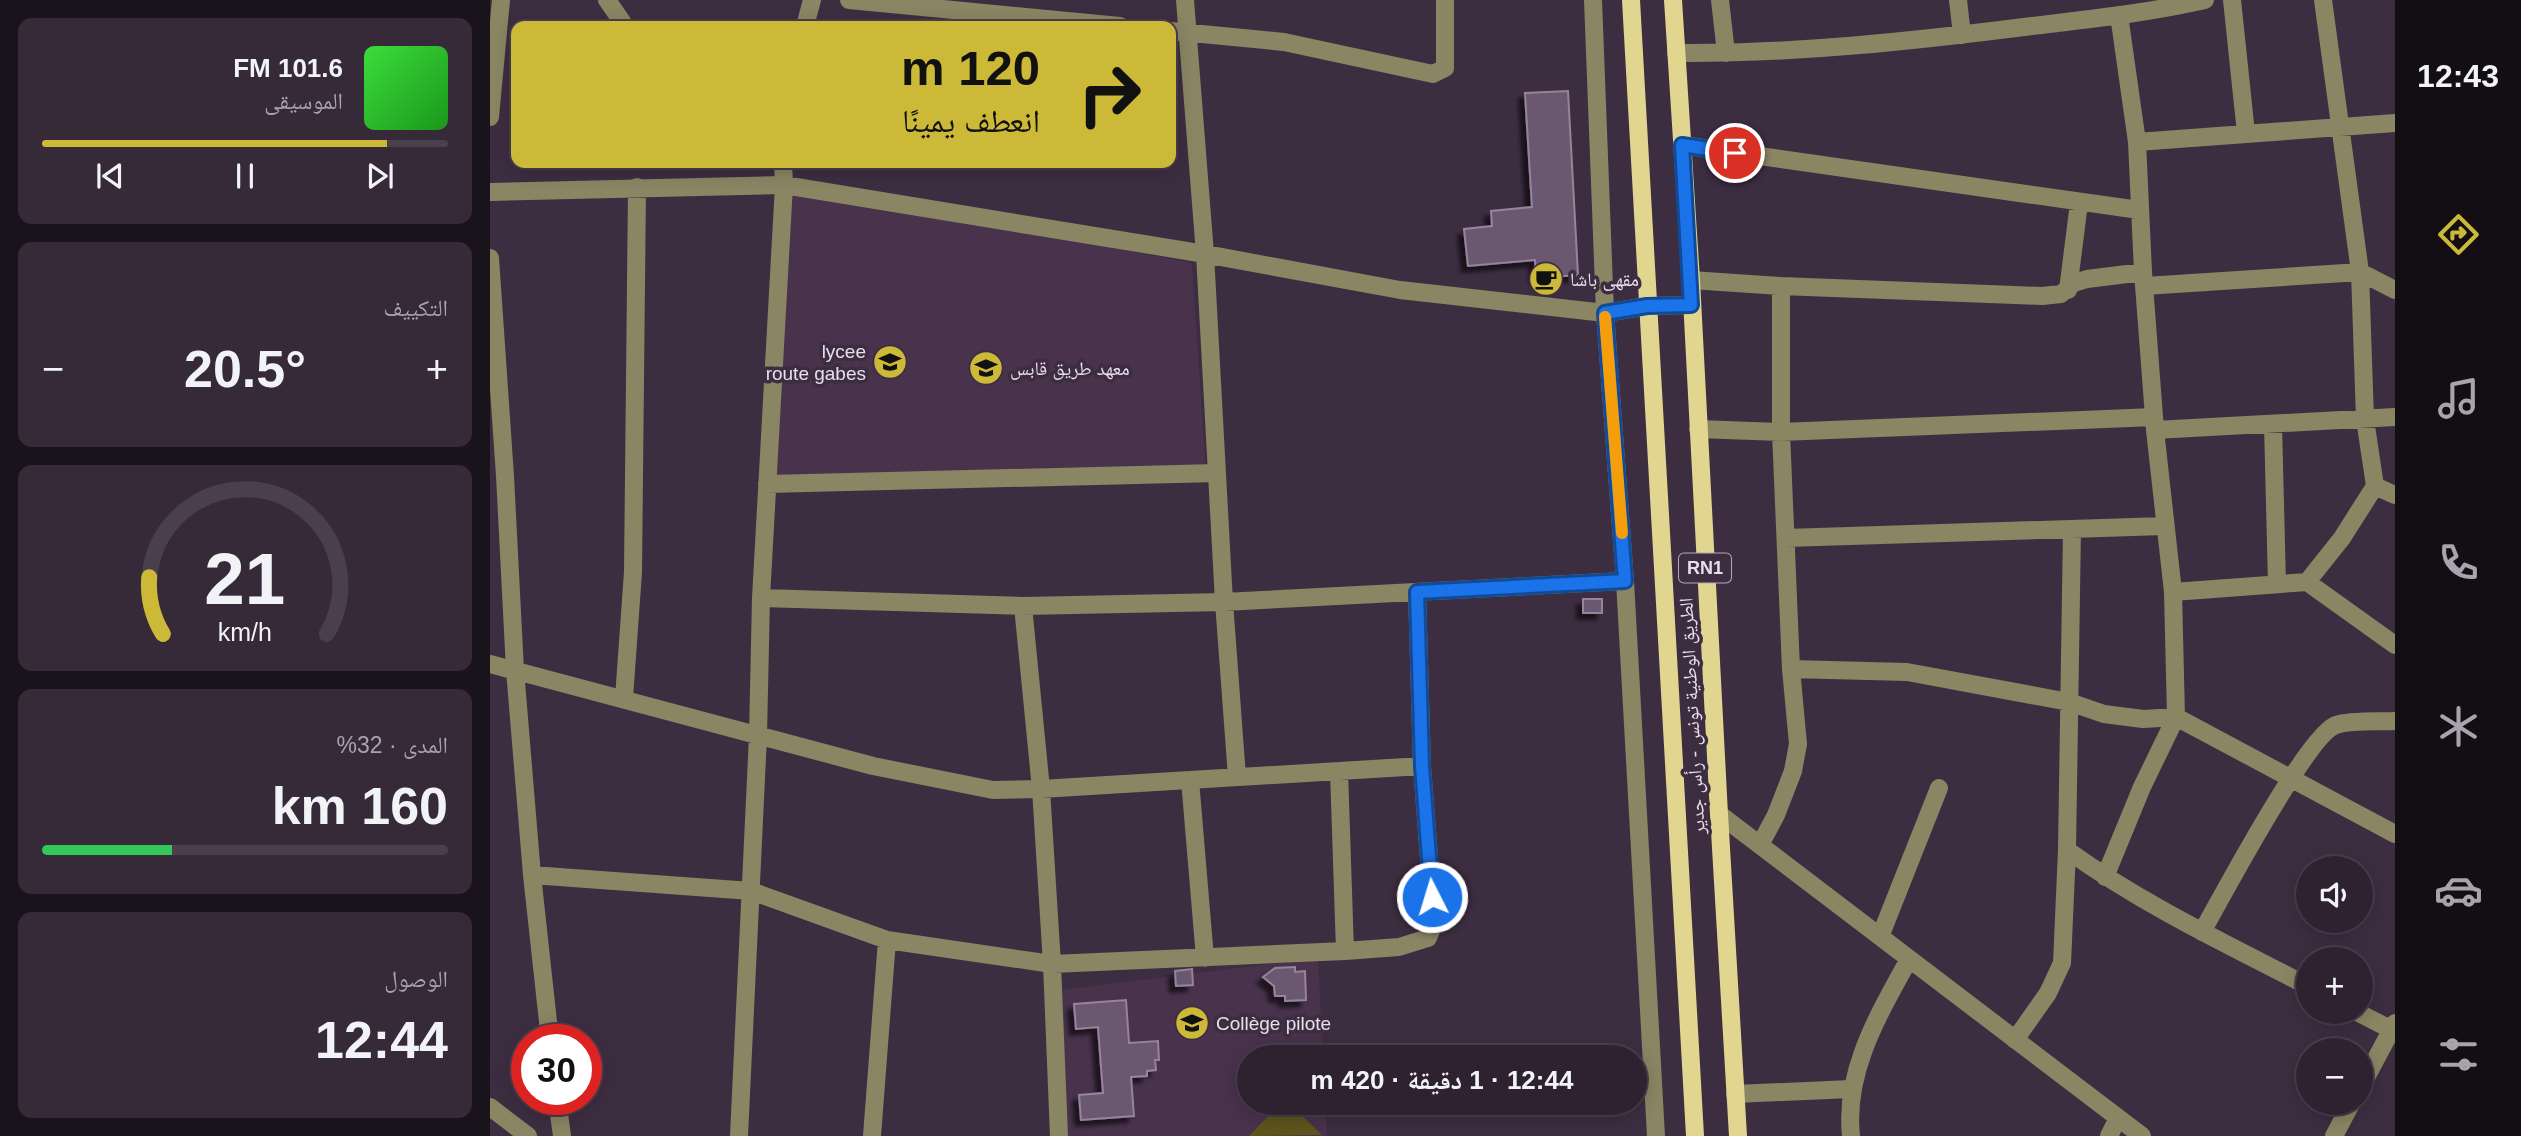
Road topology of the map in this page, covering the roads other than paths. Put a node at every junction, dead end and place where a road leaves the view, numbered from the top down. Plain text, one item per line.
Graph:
1 (501, 0) edge
2 (607, 0) edge
3 (812, 0) edge
4 (849, 0) edge
5 (1185, 0) edge
6 (1445, 0) edge
7 (1592, 0) edge
8 (1631, 0) edge
9 (1674, 0) edge
10 (1720, 0) edge
11 (1958, 0) edge
12 (2205, 0) edge
13 (2232, 0) edge
14 (2323, 0) edge
15 (2119, 15) junction
16 (622, 21) edge
17 (806, 21) edge
18 (1068, 21) edge
19 (1179, 32) edge
20 (1962, 35) junction
21 (1676, 52) junction
22 (1726, 53) junction
23 (490, 117) edge
24 (2395, 123) edge
25 (2341, 125) junction
26 (2246, 133) junction
27 (2137, 142) junction
28 (1682, 145) junction
29 (783, 168) edge
30 (784, 185) junction
31 (637, 187) junction
32 (490, 191) edge
33 (2079, 203) junction
34 (2139, 210) junction
35 (1206, 254) junction
36 (490, 258) edge
37 (2360, 272) junction
38 (491, 279) edge
39 (2144, 279) junction
40 (1691, 280) junction
41 (1780, 286) junction
42 (2068, 290) junction
43 (2395, 290) edge
44 (1691, 305) junction
45 (1647, 306) junction
46 (1605, 313) junction
47 (2395, 417) edge
48 (2365, 419) junction
49 (2155, 424) junction
50 (2273, 424) junction
51 (1698, 429) junction
52 (1781, 432) junction
53 (1217, 473) junction
54 (767, 484) junction
55 (2375, 486) junction
56 (2395, 495) edge
57 (2164, 526) junction
58 (2072, 529) junction
59 (1786, 538) junction
60 (1625, 581) junction
61 (2307, 582) junction
62 (2277, 584) junction
63 (1417, 592) junction
64 (2173, 592) junction
65 (761, 598) junction
66 (1224, 602) junction
67 (1023, 606) junction
68 (2395, 645) edge
69 (490, 664) edge
70 (1791, 669) junction
71 (514, 670) junction
72 (624, 698) junction
73 (2069, 702) junction
74 (2176, 717) junction
75 (2395, 721) edge
76 (758, 736) junction
77 (1422, 766) junction
78 (1339, 771) junction
79 (1237, 777) junction
80 (2290, 778) junction
81 (1190, 780) junction
82 (1939, 788) dead end
83 (1041, 789) junction
84 (1718, 814) junction
85 (2395, 834) edge
86 (1760, 845) junction
87 (2067, 850) junction
88 (532, 876) junction
89 (2105, 877) junction
90 (751, 891) junction
91 (2202, 932) junction
92 (1880, 937) junction
93 (887, 940) junction
94 (1345, 951) junction
95 (1205, 958) junction
96 (1909, 959) junction
97 (1052, 964) junction
98 (2296, 980) edge
99 (2373, 1018) edge
100 (548, 1024) edge
101 (2393, 1026) edge
102 (2015, 1040) junction
103 (2389, 1051) edge
104 (2373, 1072) edge
105 (1851, 1089) junction
106 (1735, 1094) junction
107 (490, 1107) edge
108 (559, 1115) edge
109 (2345, 1115) edge
110 (2118, 1118) junction
111 (528, 1136) edge
112 (562, 1136) edge
113 (739, 1136) edge
114 (872, 1136) edge
115 (1059, 1136) edge
116 (1656, 1136) edge
117 (1695, 1136) edge
118 (1738, 1136) edge
119 (1851, 1136) edge
120 (2109, 1136) edge
121 (2142, 1136) edge
122 (2334, 1136) edge

1 - 23 street
2 - 16 street
3 - 17 street
4 - 18 street
5 - 19 street
6 - 19 street
7 - 46 street
8 - 45 main road, الطريق الوطنية تونس - رأس جدير / RN1
9 - 21 main road, الطريق الوطنية تونس - رأس جدير / RN1
10 - 22 street
11 - 20 street
12 - 15 street
13 - 26 street
14 - 25 street
15 - 20 street
15 - 27 street
19 - 35 street
20 - 22 street
21 - 22 street
21 - 28 main road, الطريق الوطنية تونس - رأس جدير / RN1
24 - 25 street
25 - 26 street
25 - 37 street
26 - 27 street
27 - 34 street
28 - 33 street
28 - 40 main road, الطريق الوطنية تونس - رأس جدير / RN1
29 - 30 street
30 - 31 street
30 - 35 street
30 - 54 street
31 - 32 street
31 - 72 street
33 - 34 street
33 - 42 street
34 - 39 street
35 - 46 street
35 - 53 street
36 - 38 street
37 - 39 street
37 - 43 street
37 - 48 street
38 - 71 street
39 - 42 street
39 - 49 street
40 - 41 street
40 - 44 main road, الطريق الوطنية تونس - رأس جدير / RN1
41 - 42 street
41 - 52 street
44 - 45 street
44 - 51 main road, الطريق الوطنية تونس - رأس جدير / RN1
45 - 46 street
45 - 117 main road, الطريق الوطنية تونس - رأس جدير / RN1
46 - 60 street
47 - 48 street
48 - 50 street
48 - 55 street
49 - 50 street
49 - 52 street
49 - 57 street
50 - 62 street
51 - 52 street
51 - 84 main road, الطريق الوطنية تونس - رأس جدير / RN1
52 - 59 street
53 - 54 street
53 - 66 street
54 - 65 street
55 - 56 street
55 - 61 street
57 - 58 street
57 - 64 street
58 - 59 street
58 - 73 street
59 - 70 street
60 - 63 street
60 - 116 street
61 - 62 street
61 - 68 street
62 - 64 street
63 - 66 street
63 - 77 street
64 - 74 street
65 - 67 street
65 - 76 street
66 - 67 street
66 - 79 street
67 - 83 street
69 - 71 street
70 - 73 street
70 - 86 street
71 - 72 street
71 - 88 street
72 - 76 street
73 - 74 street
73 - 87 street
74 - 80 street
74 - 89 street
75 - 80 street
76 - 83 street
76 - 90 street
77 - 78 street
77 - 94 street
78 - 79 street
78 - 94 street
79 - 81 street
80 - 85 street
80 - 91 street
81 - 83 street
81 - 95 street
82 - 92 street
83 - 97 street
84 - 86 street
84 - 106 main road, الطريق الوطنية تونس - رأس جدير / RN1
86 - 92 street
87 - 89 street
87 - 102 street
88 - 90 street
88 - 100 street
89 - 91 street
90 - 93 street
90 - 113 street
91 - 98 street
92 - 96 street
93 - 97 street
93 - 114 street
94 - 95 street
95 - 97 street
96 - 102 street
96 - 105 street
97 - 115 street
99 - 101 street
101 - 103 street
102 - 110 street
103 - 104 street
105 - 106 street
105 - 119 street
106 - 118 main road, الطريق الوطنية تونس - رأس جدير / RN1
107 - 111 street
108 - 112 street
109 - 122 street
110 - 120 street
110 - 121 street

